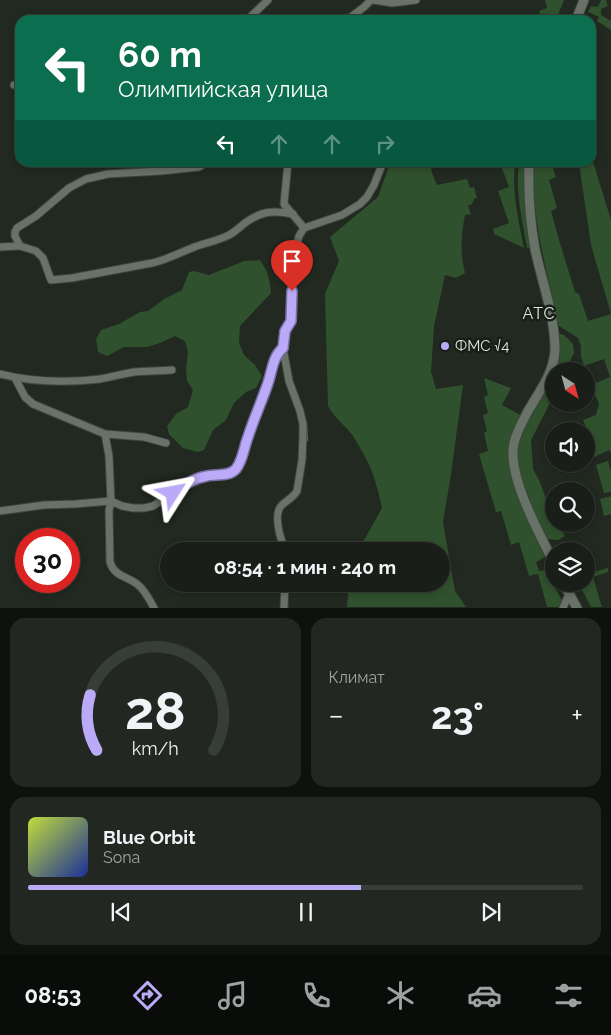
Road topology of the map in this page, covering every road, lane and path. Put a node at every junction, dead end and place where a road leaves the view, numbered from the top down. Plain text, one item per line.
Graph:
1 (268, 0) edge
2 (372, 0) edge
3 (416, 0) edge
4 (584, 0) edge
5 (404, 1) edge
6 (252, 15) edge
7 (354, 15) edge
8 (578, 15) edge
9 (199, 167) edge
10 (287, 167) edge
11 (381, 167) edge
12 (529, 167) edge
13 (293, 214) junction
14 (304, 228) junction
15 (20, 246) junction
16 (0, 247) edge
17 (283, 348) junction
18 (172, 370) dead end
19 (0, 374) edge
20 (15, 378) junction
21 (105, 434) junction
22 (166, 444) dead end
23 (111, 501) junction
24 (0, 511) edge
25 (282, 542) edge
26 (545, 544) edge
27 (285, 592) edge
28 (569, 594) joint
29 (153, 605) edge
30 (284, 608) edge
31 (563, 608) edge
32 (577, 608) edge

1 - 6 street
2 - 5 street
2 - 7 street
3 - 5 street
4 - 8 street
9 - 15 street
10 - 13 street
11 - 14 street
12 - 26 street
13 - 14 street
13 - 15 street
14 - 17 street
15 - 16 street
17 - 23 street
17 - 25 street
18 - 20 street
19 - 20 street
20 - 21 street
21 - 22 street
21 - 23 street
23 - 24 street
23 - 29 street
27 - 30 street
28 - 31 street
28 - 32 street

